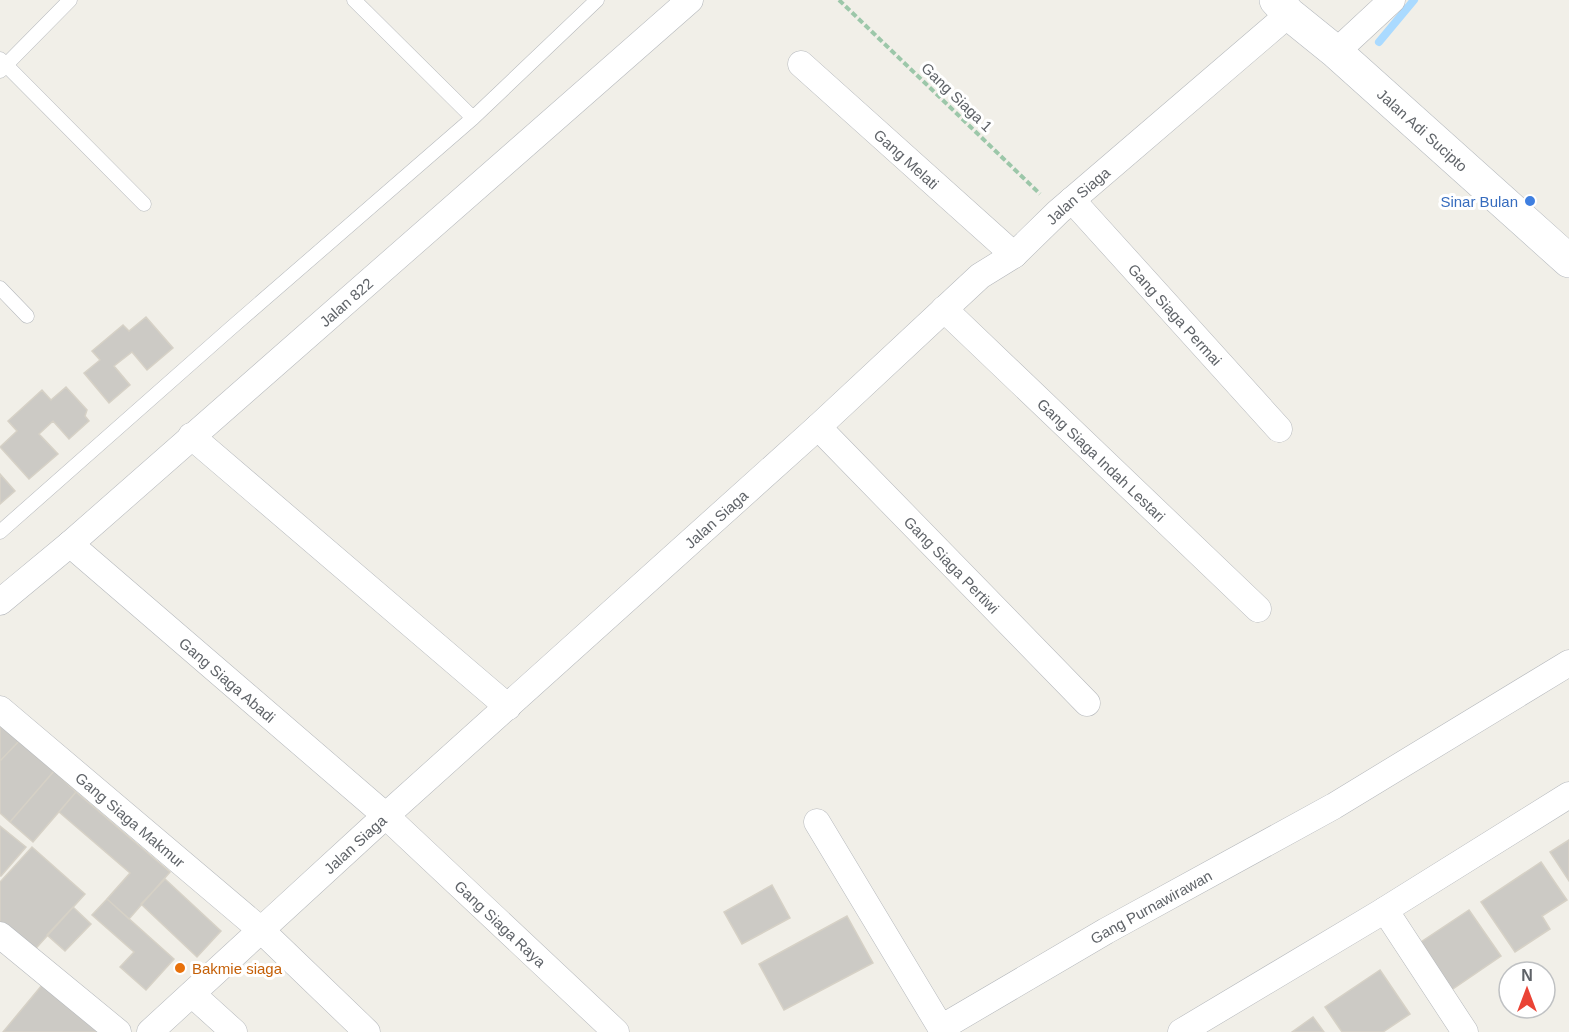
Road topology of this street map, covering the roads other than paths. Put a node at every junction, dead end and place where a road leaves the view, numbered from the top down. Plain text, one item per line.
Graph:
1 (70, 0) edge
2 (354, 0) edge
3 (597, 0) edge
4 (690, 0) edge
5 (1392, 0) edge
6 (1282, 7) edge
7 (1336, 52) junction
8 (801, 64) dead end
9 (2, 65) edge
10 (473, 118) junction
11 (144, 204) dead end
12 (1065, 206) junction
13 (1014, 255) junction
14 (1569, 261) edge
15 (0, 288) edge
16 (944, 309) junction
17 (27, 316) dead end
18 (818, 428) junction
19 (1280, 429) dead end
20 (191, 436) junction
21 (0, 532) edge
22 (70, 544) junction
23 (0, 602) edge
24 (1258, 609) dead end
25 (1569, 663) edge
26 (1087, 703) dead end
27 (508, 707) junction
28 (0, 709) edge
29 (1569, 795) edge
30 (386, 816) junction
31 (817, 822) dead end
32 (1385, 910) junction
33 (261, 930) junction
34 (0, 935) edge
35 (192, 994) junction
36 (942, 1030) edge
37 (118, 1032) edge
38 (150, 1032) edge
39 (234, 1032) edge
40 (367, 1032) edge
41 (616, 1032) edge
42 (1181, 1032) edge
43 (1465, 1032) edge

1 - 9 lane
2 - 10 lane
3 - 10 lane
4 - 20 street, Jalan 822
5 - 7 street
6 - 7 main road, Jalan Adi Sucipto
6 - 12 street, Jalan Siaga
7 - 14 main road, Jalan Adi Sucipto
8 - 13 street, Gang Melati
9 - 11 lane
10 - 21 lane
12 - 13 street, Jalan Siaga
12 - 19 street, Gang Siaga Permai
13 - 16 street, Jalan Siaga
15 - 17 lane
16 - 18 street, Jalan Siaga
16 - 24 street, Gang Siaga Indah Lestari
18 - 26 street, Gang Siaga Pertiwi
18 - 27 street, Jalan Siaga
20 - 22 street, Jalan 822
20 - 27 street
22 - 23 street, Jalan 822
22 - 30 street, Gang Siaga Abadi
25 - 36 street, Gang Purnawirawan
27 - 30 street, Jalan Siaga
28 - 33 street, Gang Siaga Makmur
29 - 32 street
30 - 33 street, Jalan Siaga
30 - 41 street, Gang Siaga Raya
31 - 36 street, Gang Purnawirawan
32 - 42 street
32 - 43 street
33 - 35 street, Jalan Siaga
33 - 40 street, Gang Siaga Makmur
34 - 37 street
35 - 38 street, Jalan Siaga
35 - 39 street

